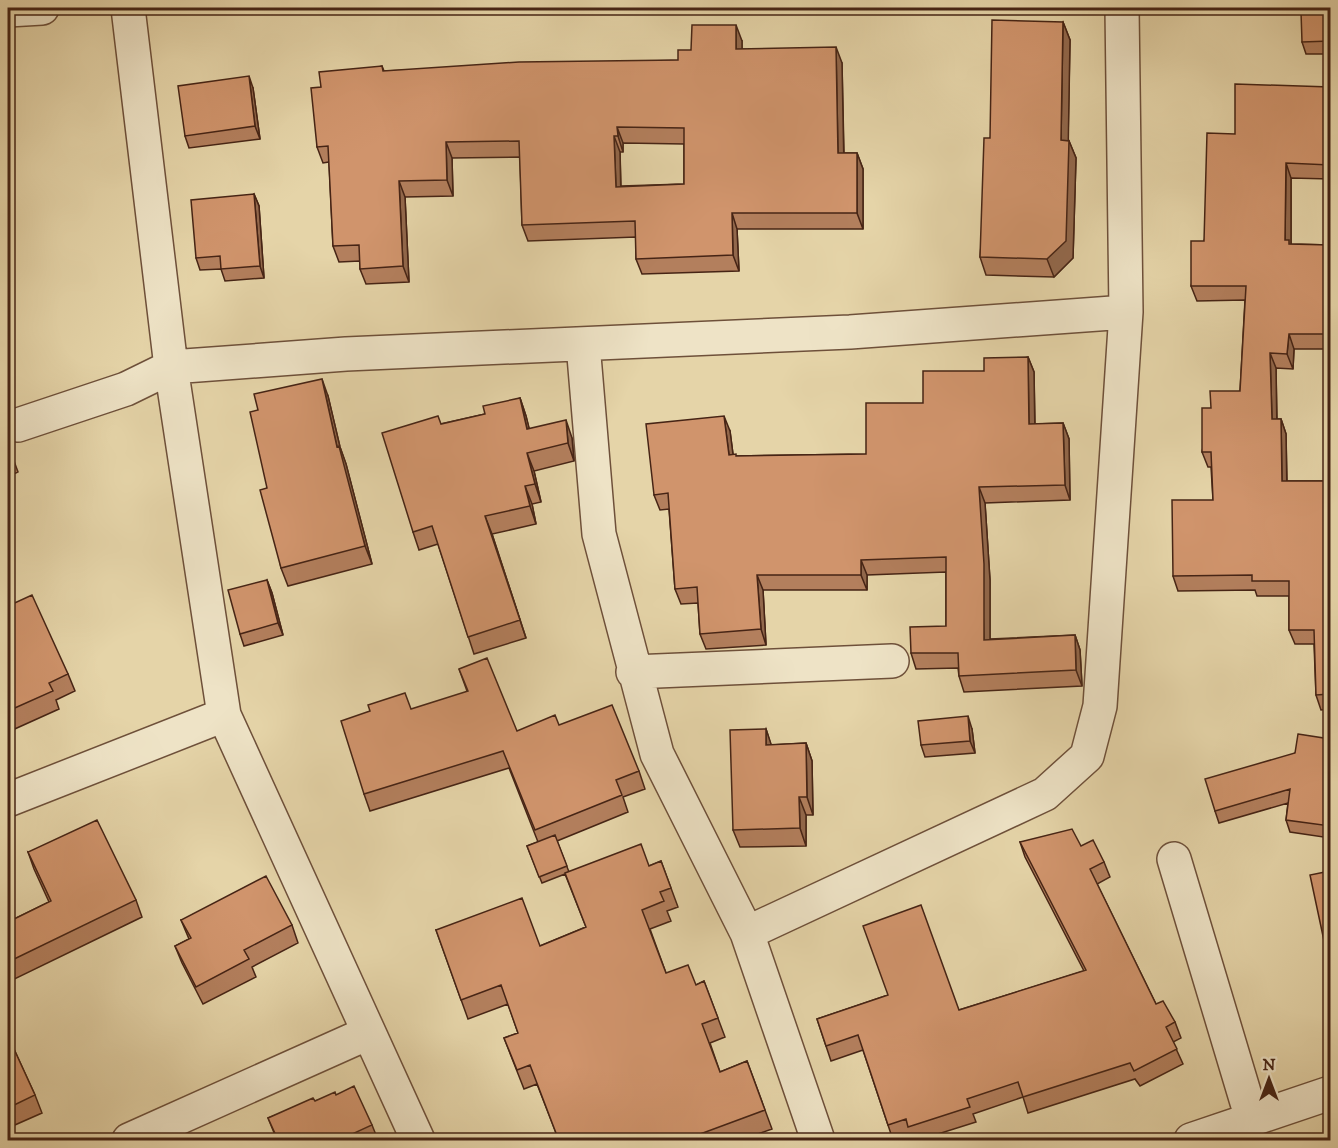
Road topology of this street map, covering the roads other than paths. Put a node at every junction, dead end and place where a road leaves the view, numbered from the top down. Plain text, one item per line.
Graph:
1 (42, 8) edge
2 (128, 8) edge
3 (1122, 8) edge
4 (8, 10) edge
5 (1126, 312) junction
6 (582, 344) junction
7 (171, 367) junction
8 (18, 425) dead end
9 (892, 661) dead end
10 (633, 672) junction
11 (224, 715) junction
12 (8, 800) edge
13 (1174, 859) dead end
14 (747, 933) junction
15 (368, 1033) junction
16 (1330, 1093) edge
17 (1252, 1119) junction
18 (129, 1140) edge
19 (418, 1140) edge
20 (818, 1140) edge
21 (1191, 1140) edge

1 - 4 street
2 - 7 street
3 - 5 street
5 - 6 street
5 - 14 street
6 - 7 street
6 - 10 street
7 - 8 street
7 - 11 street
9 - 10 street
10 - 14 street
11 - 12 street
11 - 15 street
13 - 17 street
14 - 20 street
15 - 18 street
15 - 19 street
16 - 17 street
17 - 21 street

